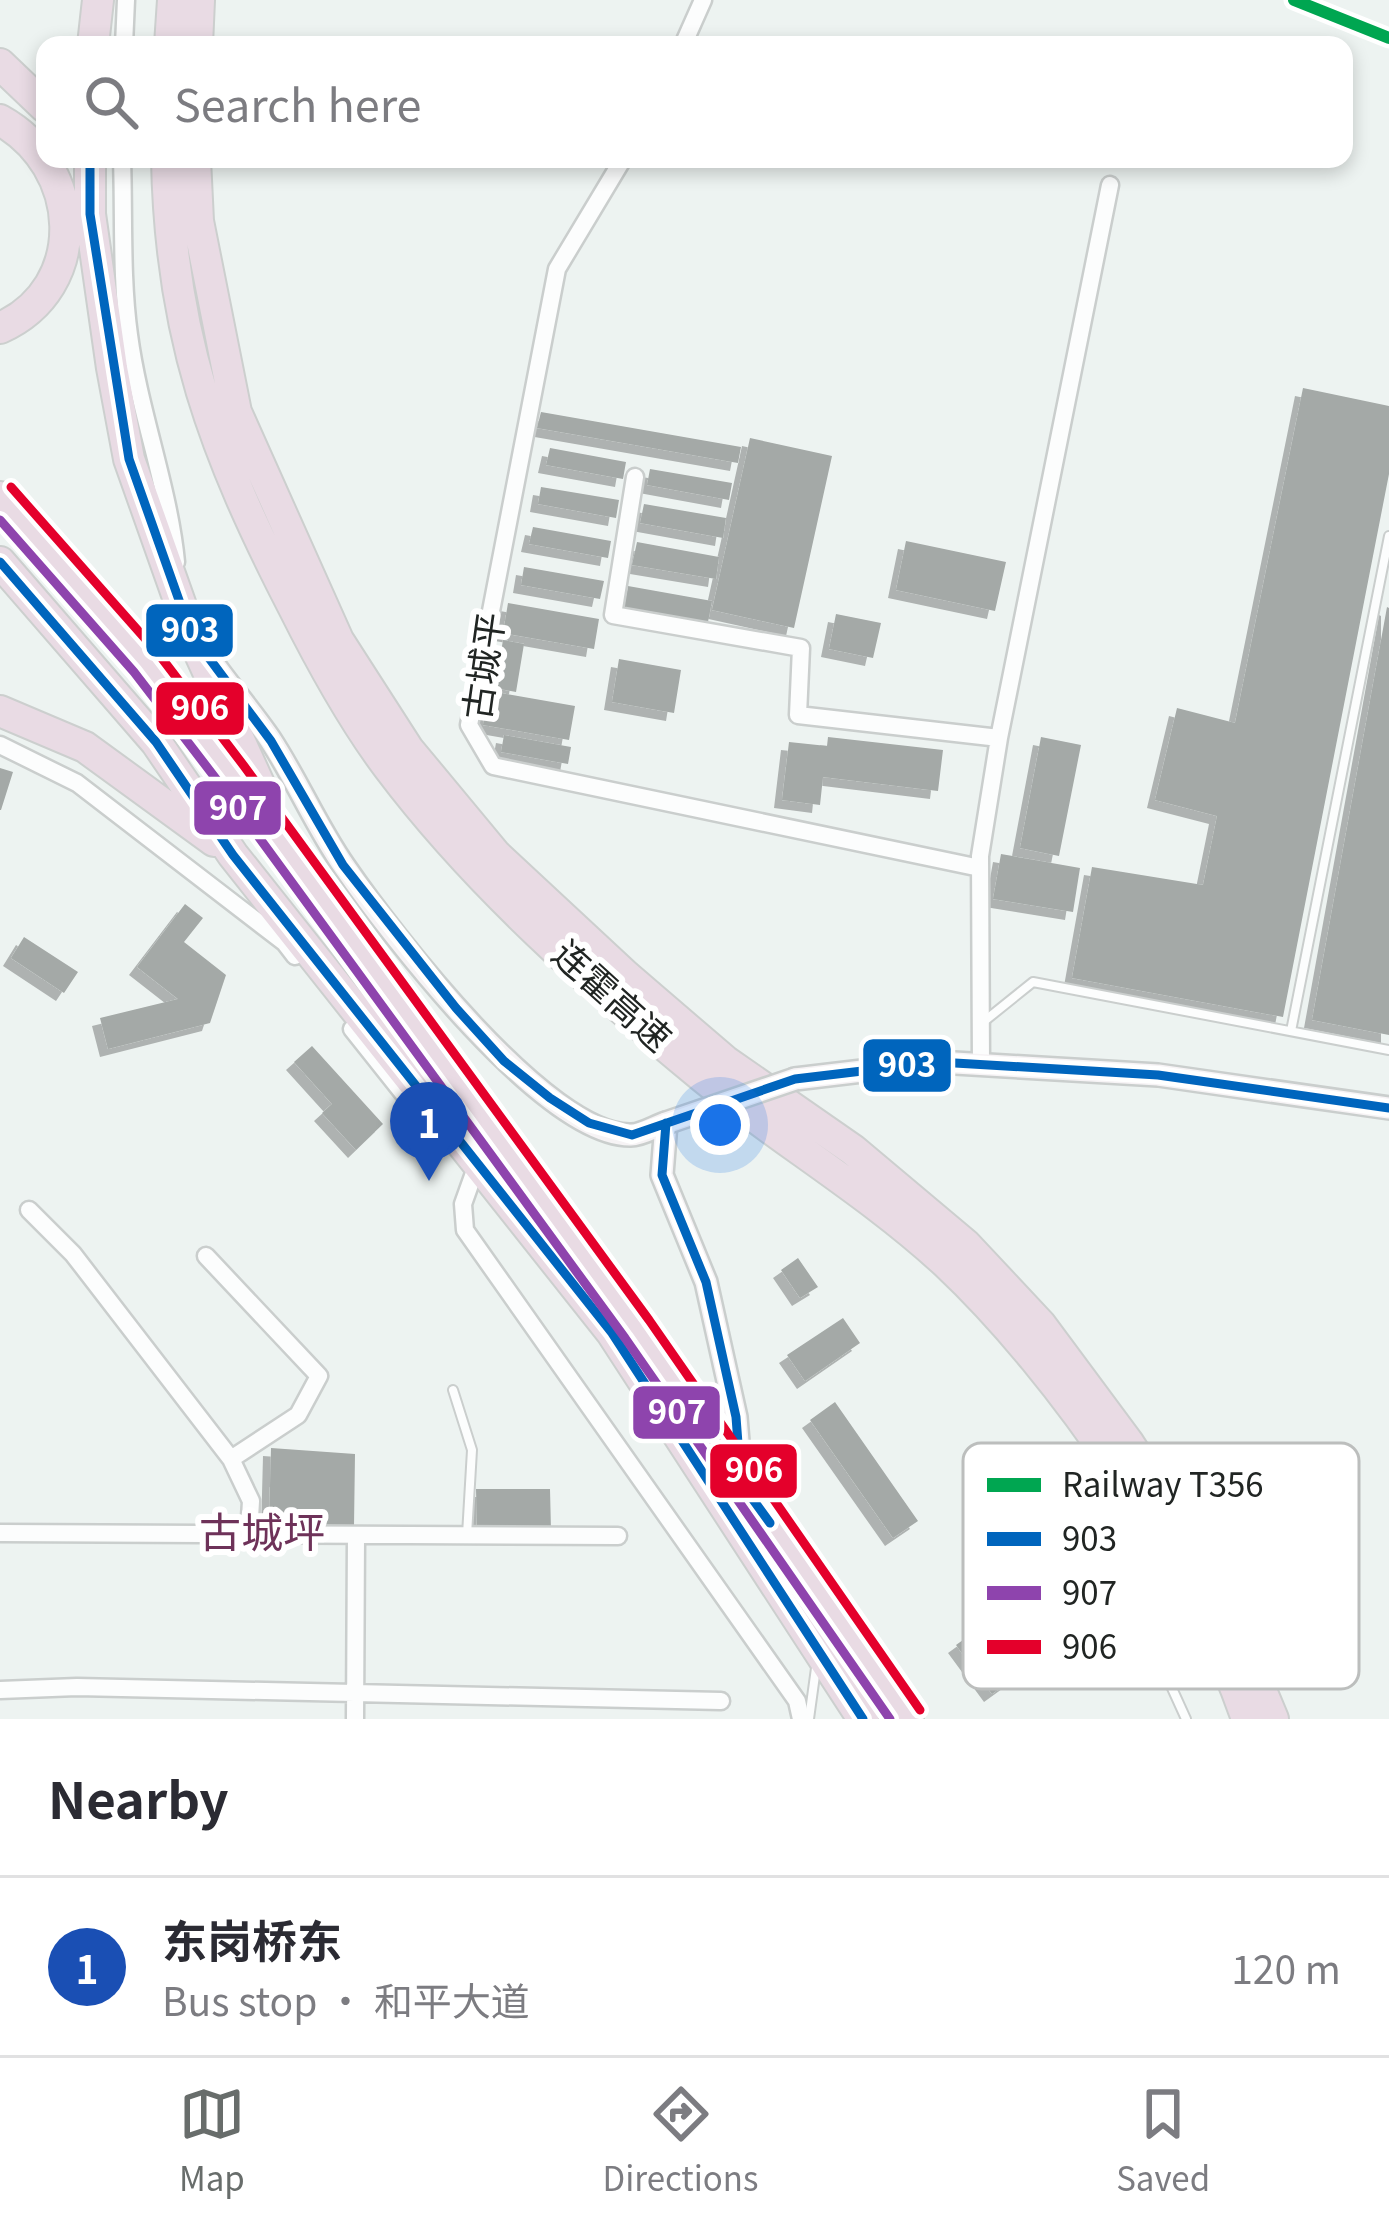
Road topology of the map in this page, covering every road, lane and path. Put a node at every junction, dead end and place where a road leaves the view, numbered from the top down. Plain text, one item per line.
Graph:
1 (98, 0) edge
2 (126, 0) edge
3 (173, 0) edge
4 (199, 0) edge
5 (703, 1) edge
6 (94, 36) edge
7 (124, 36) edge
8 (171, 36) edge
9 (197, 36) edge
10 (687, 36) edge
11 (0, 64) edge
12 (36, 98) edge
13 (0, 120) edge
14 (36, 147) edge
15 (50, 168) edge
16 (72, 168) edge
17 (89, 168) edge
18 (122, 168) edge
19 (167, 168) edge
20 (195, 168) edge
21 (617, 168) edge
22 (1110, 184) dead end
23 (90, 214) junction
24 (0, 328) edge
25 (635, 476) dead end
26 (0, 497) edge
27 (1389, 536) edge
28 (0, 562) edge
29 (179, 599) junction
30 (191, 634) junction
31 (0, 711) edge
32 (999, 738) junction
33 (0, 745) edge
34 (90, 751) junction
35 (77, 783) junction
36 (233, 855) junction
37 (296, 862) junction
38 (980, 868) junction
39 (981, 1024) junction
40 (1292, 1031) junction
41 (1389, 1050) edge
42 (981, 1065) junction
43 (1389, 1108) edge
44 (666, 1123) junction
45 (481, 1164) junction
46 (29, 1210) dead end
47 (206, 1256) dead end
48 (453, 1390) dead end
49 (1097, 1443) edge
50 (1128, 1443) edge
51 (231, 1459) junction
52 (741, 1484) junction
53 (0, 1532) edge
54 (248, 1535) junction
55 (467, 1536) junction
56 (618, 1536) dead end
57 (356, 1537) junction
58 (818, 1654) junction
59 (1172, 1689) edge
60 (1233, 1689) edge
61 (1260, 1689) edge
62 (0, 1690) edge
63 (355, 1694) junction
64 (722, 1701) dead end
65 (355, 1719) edge
66 (805, 1719) edge
67 (863, 1719) edge
68 (908, 1719) edge
69 (1186, 1719) edge
70 (1247, 1719) edge
71 (1273, 1719) edge

1 - 6 highway
2 - 7 street
3 - 8 highway
4 - 9 highway
5 - 10 street
11 - 12 highway
13 - 14 highway
15 - 24 highway
16 - 23 highway
17 - 23 highway
18 - 29 street
19 - 49 highway, 连霍高速
20 - 50 highway, 连霍高速
21 - 38 street, 古城平
22 - 32 street
23 - 29 highway
25 - 32 street
26 - 37 highway
27 - 40 lane
28 - 36 highway
29 - 30 highway
30 - 37 highway
30 - 44 main road
31 - 34 highway
32 - 38 street
33 - 35 street
34 - 35 street
34 - 36 highway
35 - 45 street
36 - 45 highway
37 - 52 highway
38 - 39 street
39 - 40 lane
39 - 42 street
40 - 41 lane
42 - 43 main road
42 - 44 main road, bridge
44 - 52 main road
45 - 58 highway
45 - 66 street
46 - 51 street
47 - 51 street
48 - 55 lane
51 - 54 street
52 - 68 highway
53 - 54 street
54 - 57 street
55 - 56 street
55 - 57 street
57 - 63 street
58 - 66 lane
58 - 67 highway
59 - 69 lane
60 - 70 highway, 连霍高速
61 - 71 highway, 连霍高速
62 - 63 street
63 - 64 street
63 - 65 street

